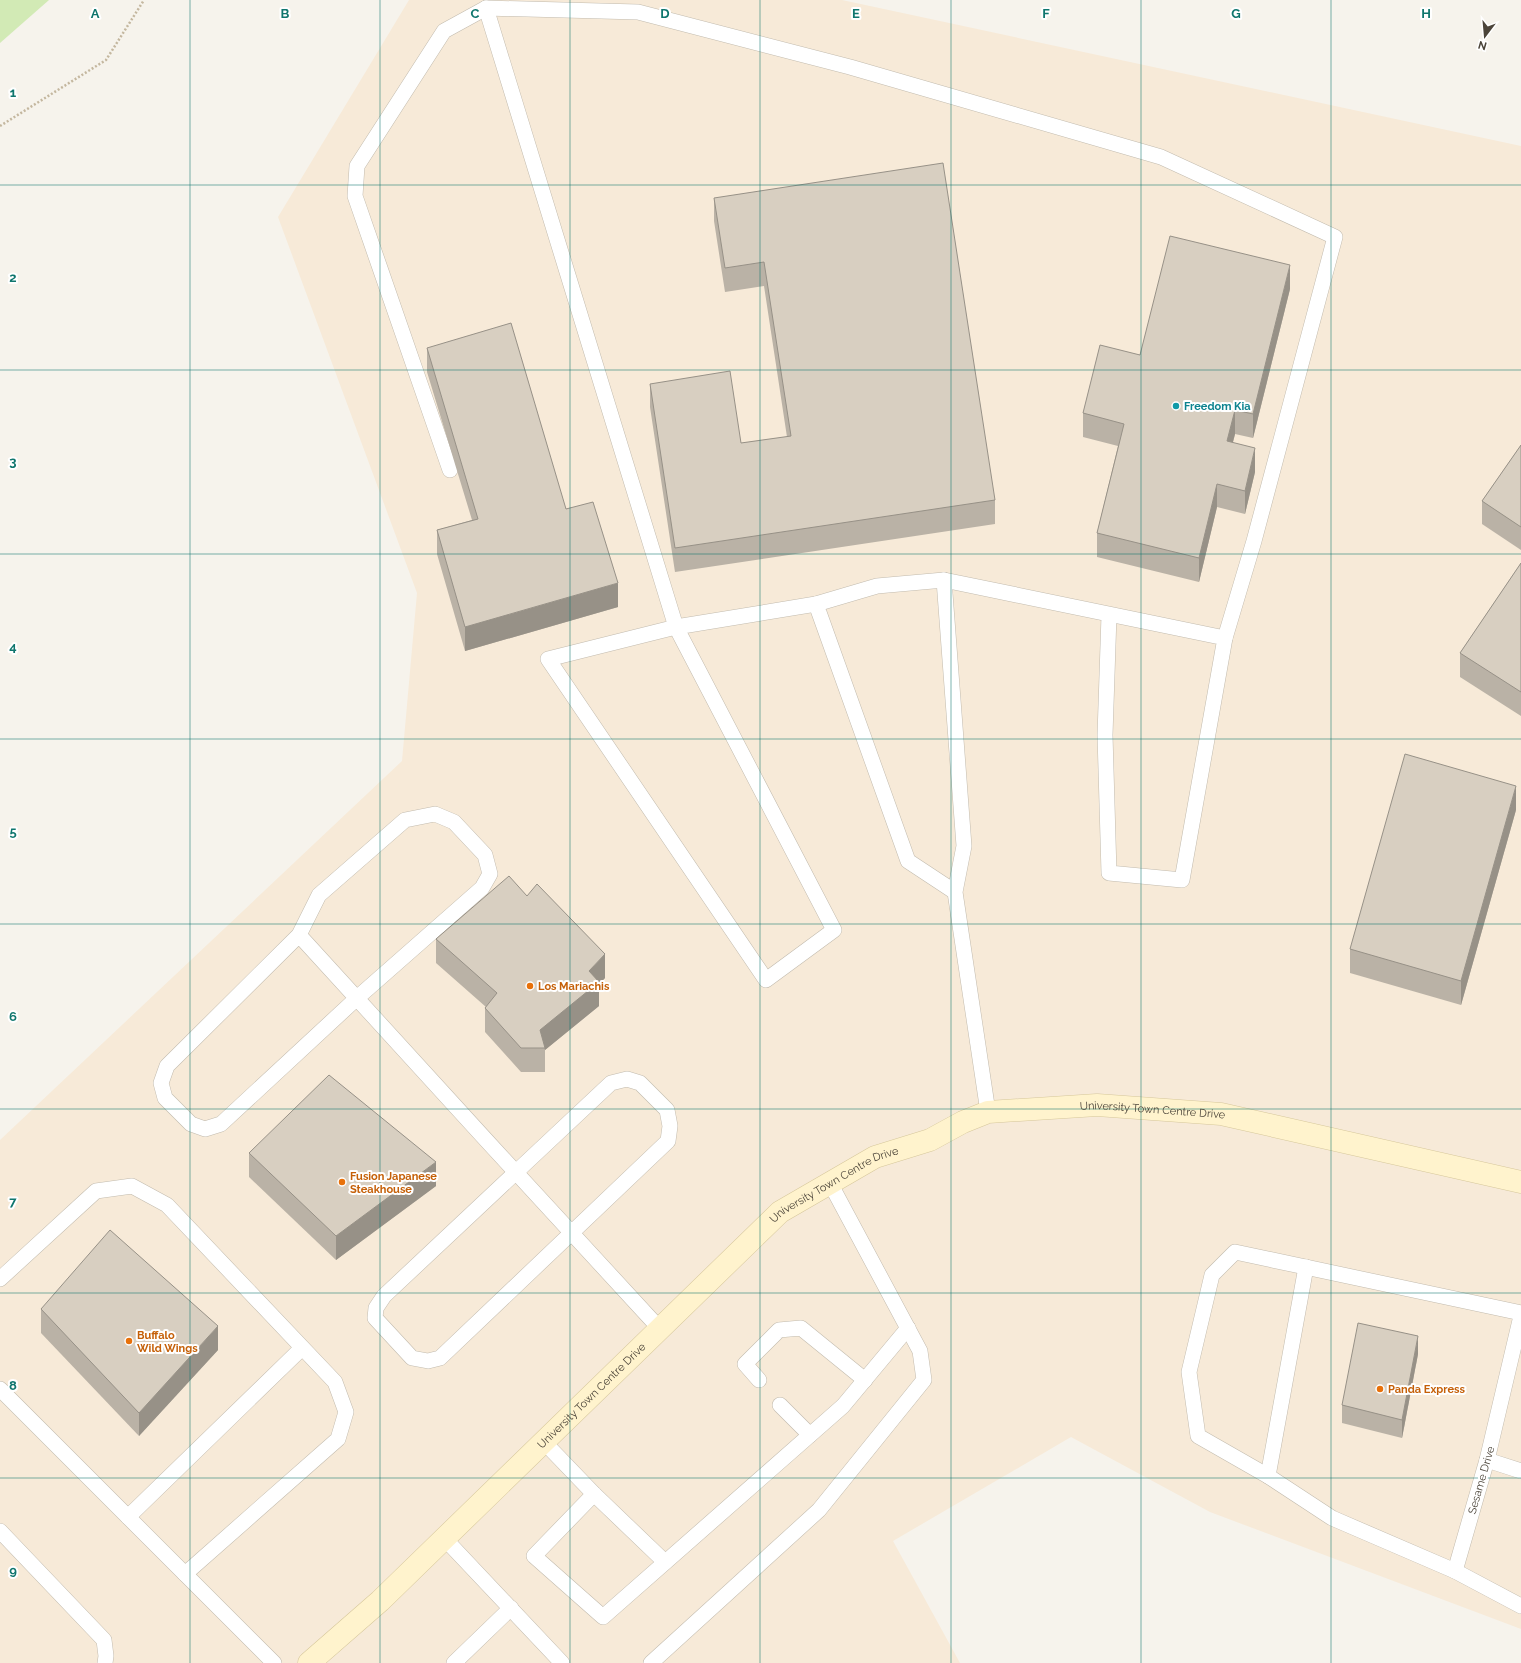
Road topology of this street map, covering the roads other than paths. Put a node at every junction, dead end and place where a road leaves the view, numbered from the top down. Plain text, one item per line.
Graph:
1 (486, 8) junction
2 (450, 470) dead end
3 (944, 580) junction
4 (816, 604) junction
5 (1109, 615) junction
6 (676, 628) junction
7 (1225, 638) junction
8 (955, 892) junction
9 (299, 936) junction
10 (356, 998) junction
11 (988, 1112) junction
12 (516, 1172) junction
13 (1521, 1182) edge
14 (830, 1183) junction
15 (571, 1233) junction
16 (1306, 1267) junction
17 (0, 1279) edge
18 (1521, 1315) edge
19 (908, 1328) junction
20 (660, 1329) junction
21 (302, 1348) junction
22 (760, 1380) dead end
23 (865, 1380) junction
24 (0, 1389) edge
25 (780, 1405) dead end
26 (810, 1435) junction
27 (544, 1442) junction
28 (1487, 1460) junction
29 (1521, 1471) edge
30 (1268, 1476) junction
31 (594, 1494) junction
32 (128, 1517) junction
33 (0, 1531) edge
34 (445, 1538) junction
35 (665, 1562) junction
36 (1455, 1571) junction
37 (186, 1574) junction
38 (1521, 1606) edge
39 (511, 1608) junction
40 (105, 1663) edge
41 (274, 1663) edge
42 (310, 1663) edge
43 (454, 1663) edge
44 (562, 1663) edge
45 (651, 1663) edge

1 - 2 lane
1 - 6 lane
1 - 7 lane
3 - 4 lane
3 - 5 lane
3 - 8 lane
4 - 6 lane
4 - 8 lane
5 - 7 lane
5 - 7 lane
6 - 6 lane
8 - 11 lane
9 - 10 lane
9 - 10 lane
9 - 10 lane
10 - 12 lane
11 - 13 street, University Town Centre Drive
11 - 14 street, University Town Centre Drive
12 - 15 lane
12 - 15 lane
12 - 15 lane
14 - 19 lane
14 - 20 street, University Town Centre Drive
15 - 20 lane
16 - 18 lane
16 - 30 lane
16 - 30 lane
17 - 21 lane
18 - 28 lane, Sesame Drive
19 - 23 lane
19 - 45 lane
20 - 27 street, University Town Centre Drive
21 - 32 lane
21 - 37 lane
22 - 23 lane
23 - 26 lane
24 - 32 lane
25 - 26 lane
26 - 35 lane
27 - 31 lane
27 - 34 street, University Town Centre Drive
28 - 29 lane
28 - 36 lane, Sesame Drive
30 - 36 lane
31 - 35 lane
31 - 35 lane
32 - 37 lane
33 - 40 lane
34 - 39 lane
34 - 42 street, University Town Centre Drive
36 - 38 lane
37 - 41 lane
39 - 43 lane
39 - 44 lane

